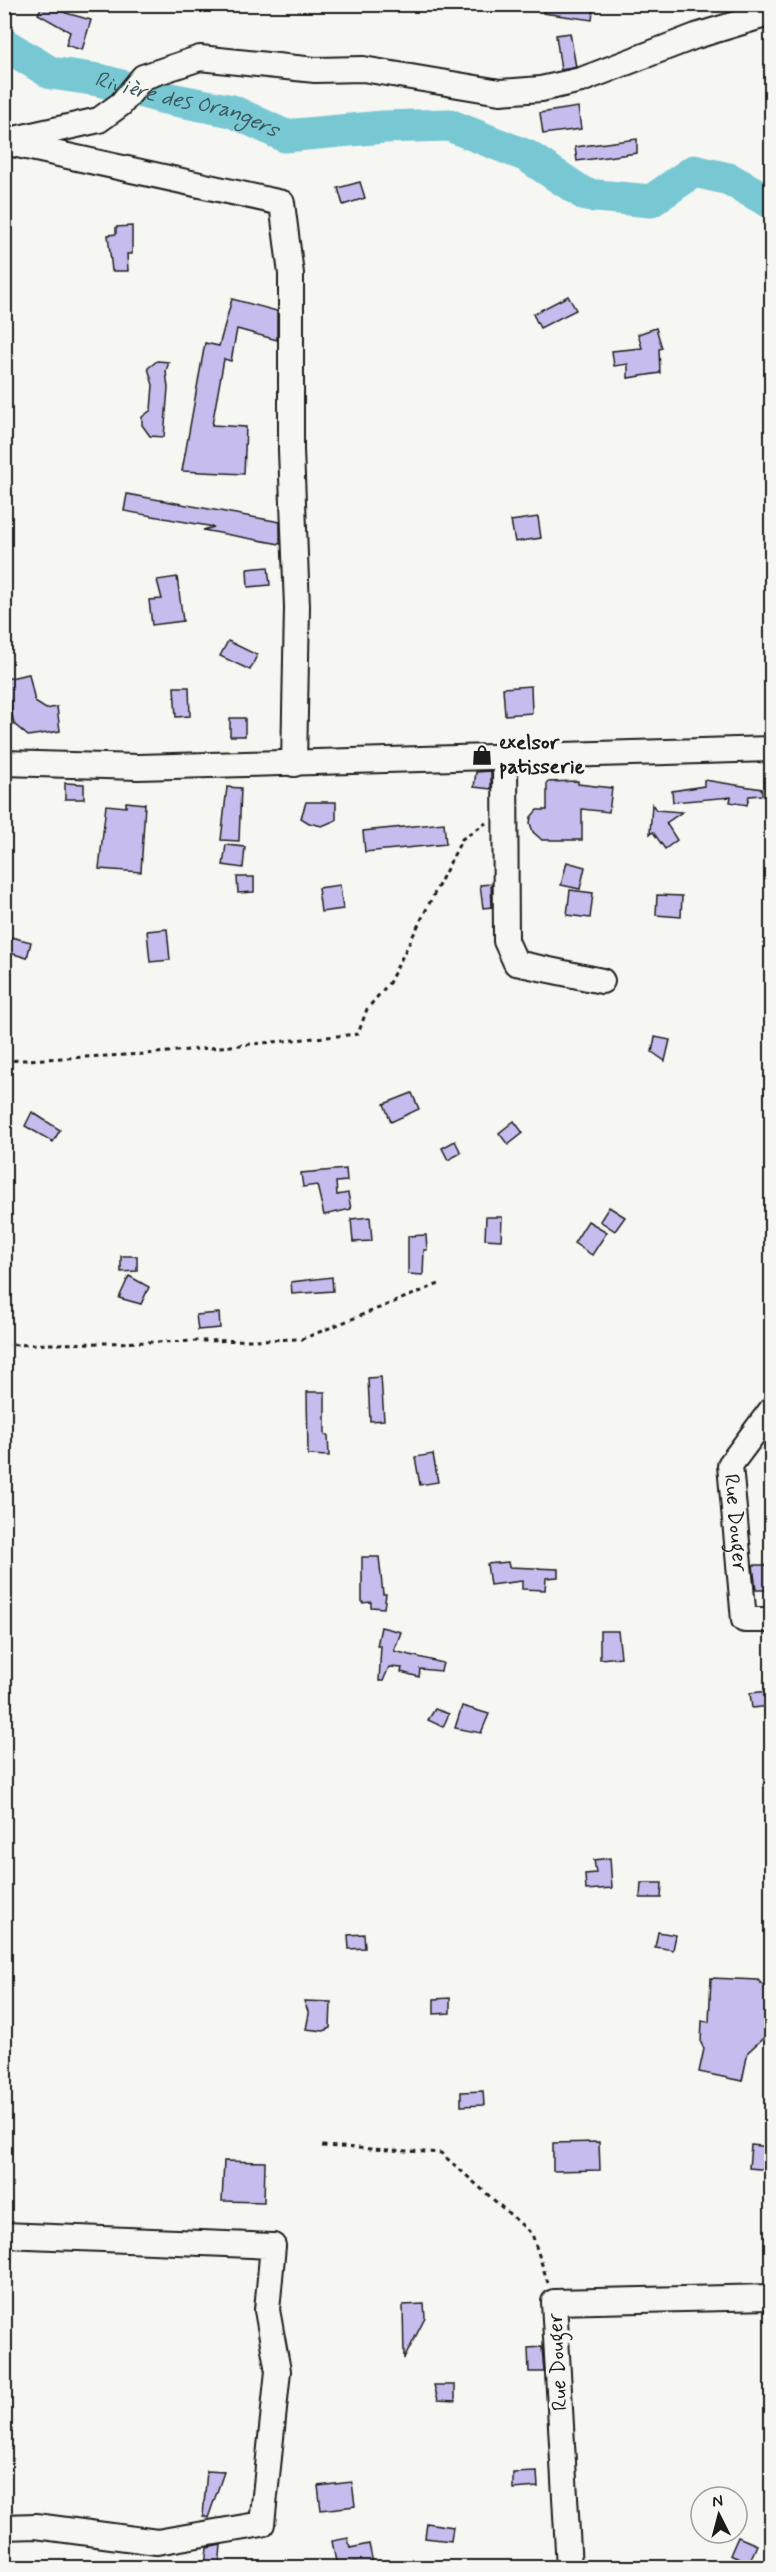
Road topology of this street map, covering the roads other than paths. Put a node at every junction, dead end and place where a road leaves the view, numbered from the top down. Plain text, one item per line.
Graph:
1 (771, 13) edge
2 (4, 142) edge
3 (771, 749) edge
4 (506, 755) junction
5 (4, 763) edge
6 (294, 764) junction
7 (602, 981) dead end
8 (771, 1409) edge
9 (771, 1620) edge
10 (4, 2235) edge
11 (771, 2297) edge
12 (4, 2527) edge
13 (569, 2568) edge

1 - 2 street
2 - 6 street
3 - 4 street
4 - 6 street
4 - 7 street
5 - 6 street
8 - 9 street, Rue Douger
10 - 12 street
11 - 13 street, Rue Douger

